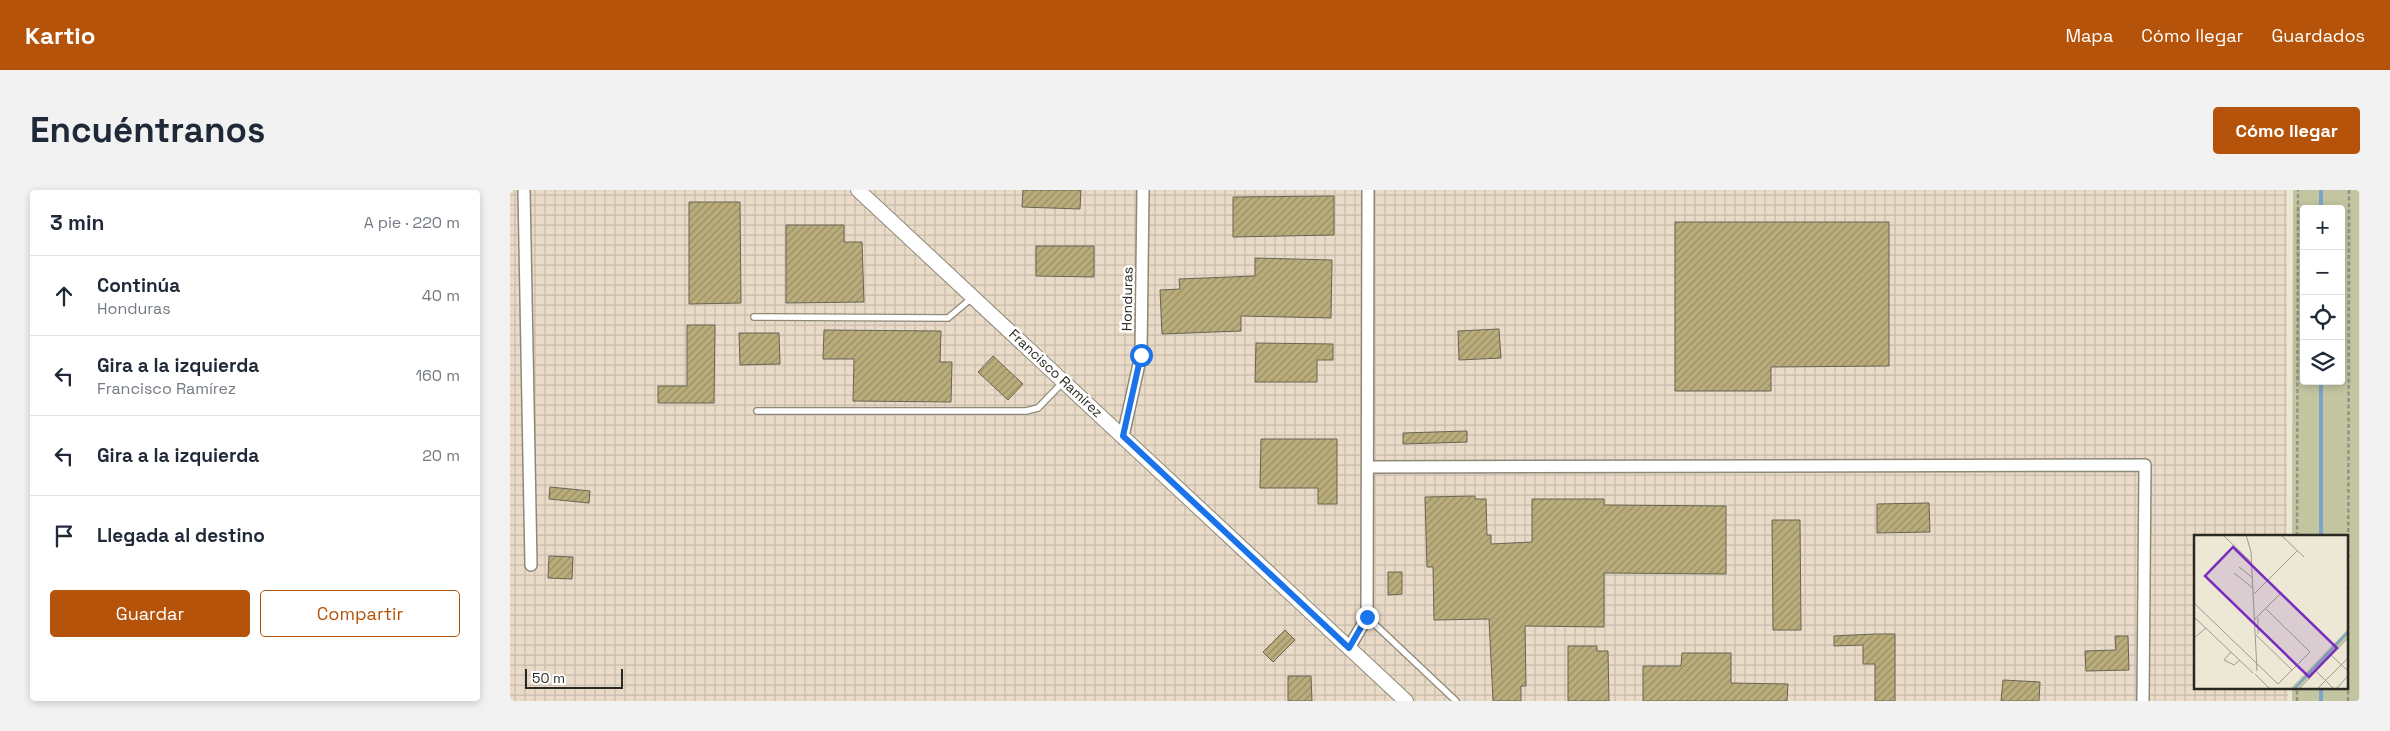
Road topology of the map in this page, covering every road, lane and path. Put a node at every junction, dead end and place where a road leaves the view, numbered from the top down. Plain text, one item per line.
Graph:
1 (524, 190) edge
2 (858, 190) edge
3 (1143, 190) edge
4 (1368, 190) edge
5 (2298, 190) edge
6 (2349, 190) edge
7 (973, 297) junction
8 (754, 317) dead end
9 (1064, 381) junction
10 (757, 411) dead end
11 (1123, 436) junction
12 (1369, 467) junction
13 (2297, 535) edge
14 (531, 566) dead end
15 (1367, 617) junction
16 (1349, 648) junction
17 (2297, 688) edge
18 (1406, 701) edge
19 (1456, 701) edge
20 (2144, 701) edge
21 (2297, 701) edge
22 (2348, 701) edge

1 - 14 street
2 - 7 street, Francisco Ramírez
3 - 11 street, Honduras
4 - 12 street
5 - 13 path
6 - 22 path
7 - 8 lane
7 - 9 street, Francisco Ramírez
9 - 10 lane
9 - 11 street, Francisco Ramírez
11 - 16 street, Francisco Ramírez
12 - 15 street
12 - 20 street
15 - 16 street
15 - 19 lane
16 - 18 street, Francisco Ramírez
17 - 21 path

